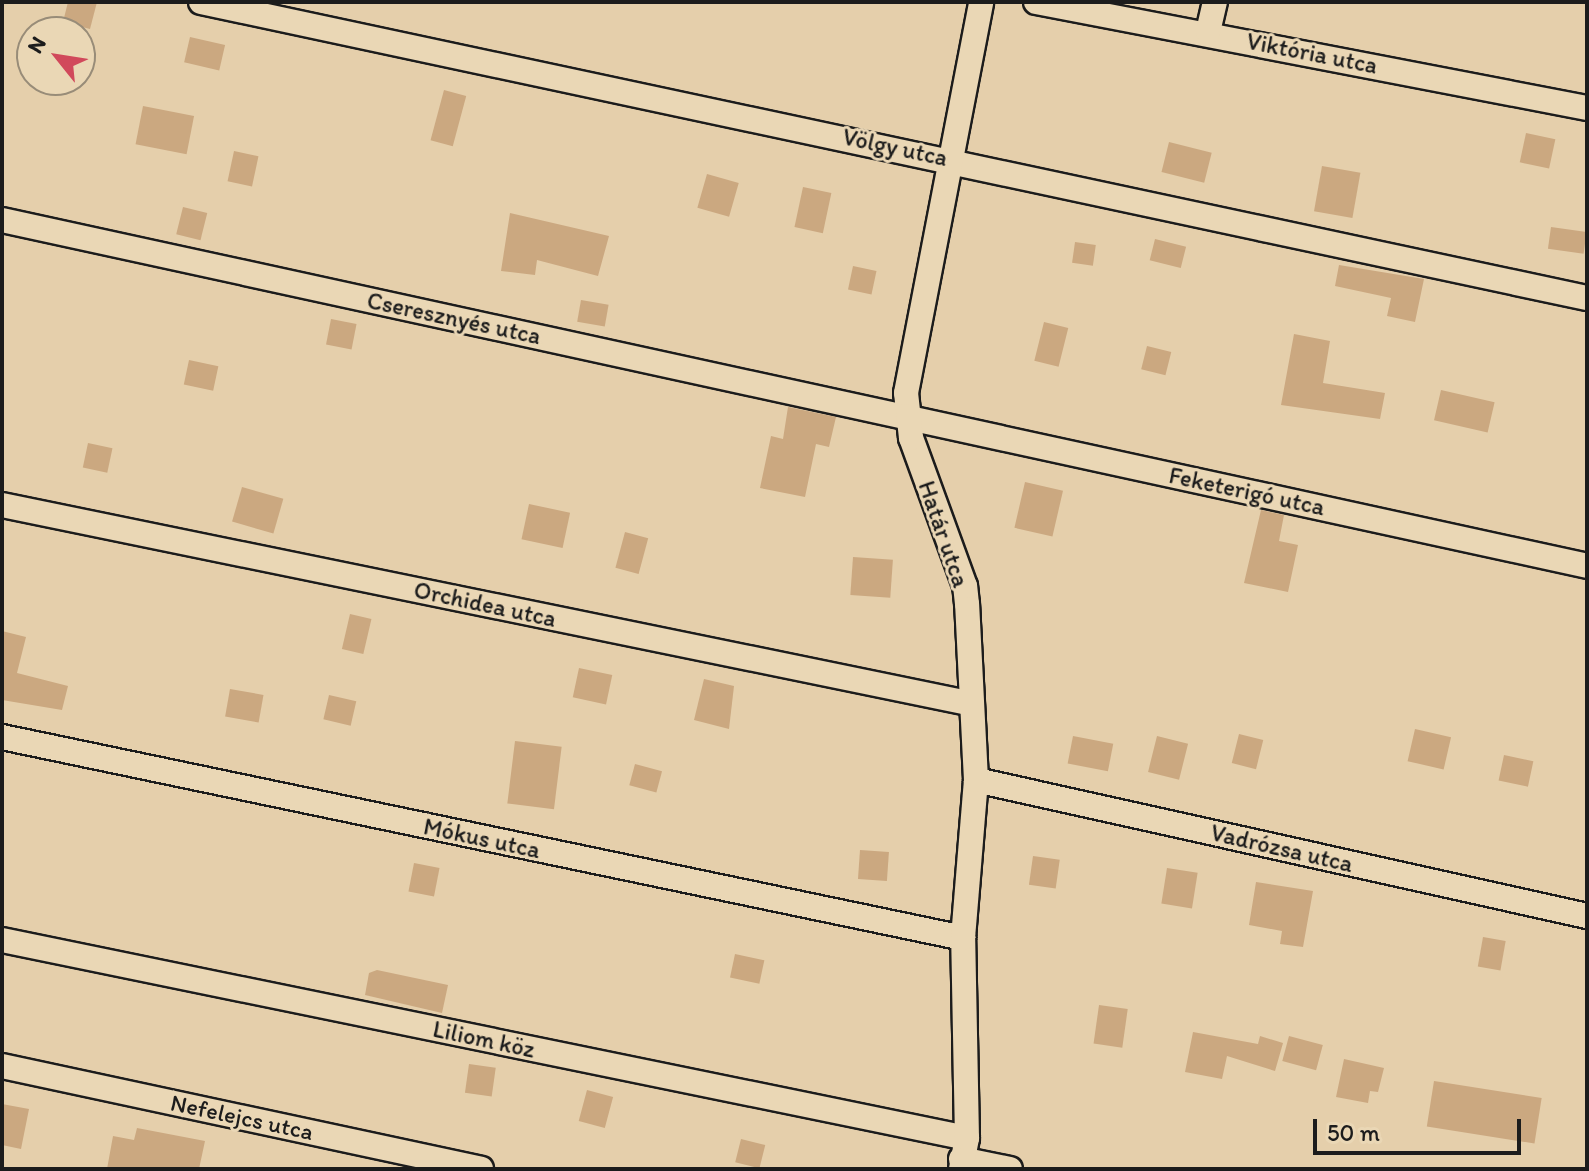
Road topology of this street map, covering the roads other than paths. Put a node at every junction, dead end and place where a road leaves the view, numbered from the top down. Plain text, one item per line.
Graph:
1 (201, 2) edge
2 (981, 2) edge
3 (1036, 2) edge
4 (1215, 2) edge
5 (1208, 32) junction
6 (1587, 108) edge
7 (949, 158) junction
8 (2, 220) edge
9 (1587, 298) edge
10 (907, 416) junction
11 (2, 505) edge
12 (1587, 566) edge
13 (968, 703) junction
14 (2, 737) edge
15 (976, 780) junction
16 (1587, 916) edge
17 (963, 938) junction
18 (2, 940) edge
19 (2, 1066) edge
20 (963, 1155) edge
21 (481, 1169) edge
22 (1010, 1169) edge

1 - 7 street, Völgy utca
2 - 7 street, Határ utca
3 - 5 street, Viktória utca
4 - 5 street
5 - 6 street, Viktória utca
7 - 9 street, Völgy utca
7 - 10 street, Határ utca
8 - 10 street, Cseresznyés utca
10 - 12 street, Feketerigó utca
10 - 13 street, Határ utca
11 - 13 street, Orchidea utca
13 - 15 street, Határ utca
14 - 17 street, Mókus utca
15 - 16 street, Vadrózsa utca
15 - 17 street, Határ utca
17 - 20 street, Határ utca
18 - 20 street, Liliom köz
19 - 21 street, Nefelejcs utca
20 - 22 street, Liliom köz

